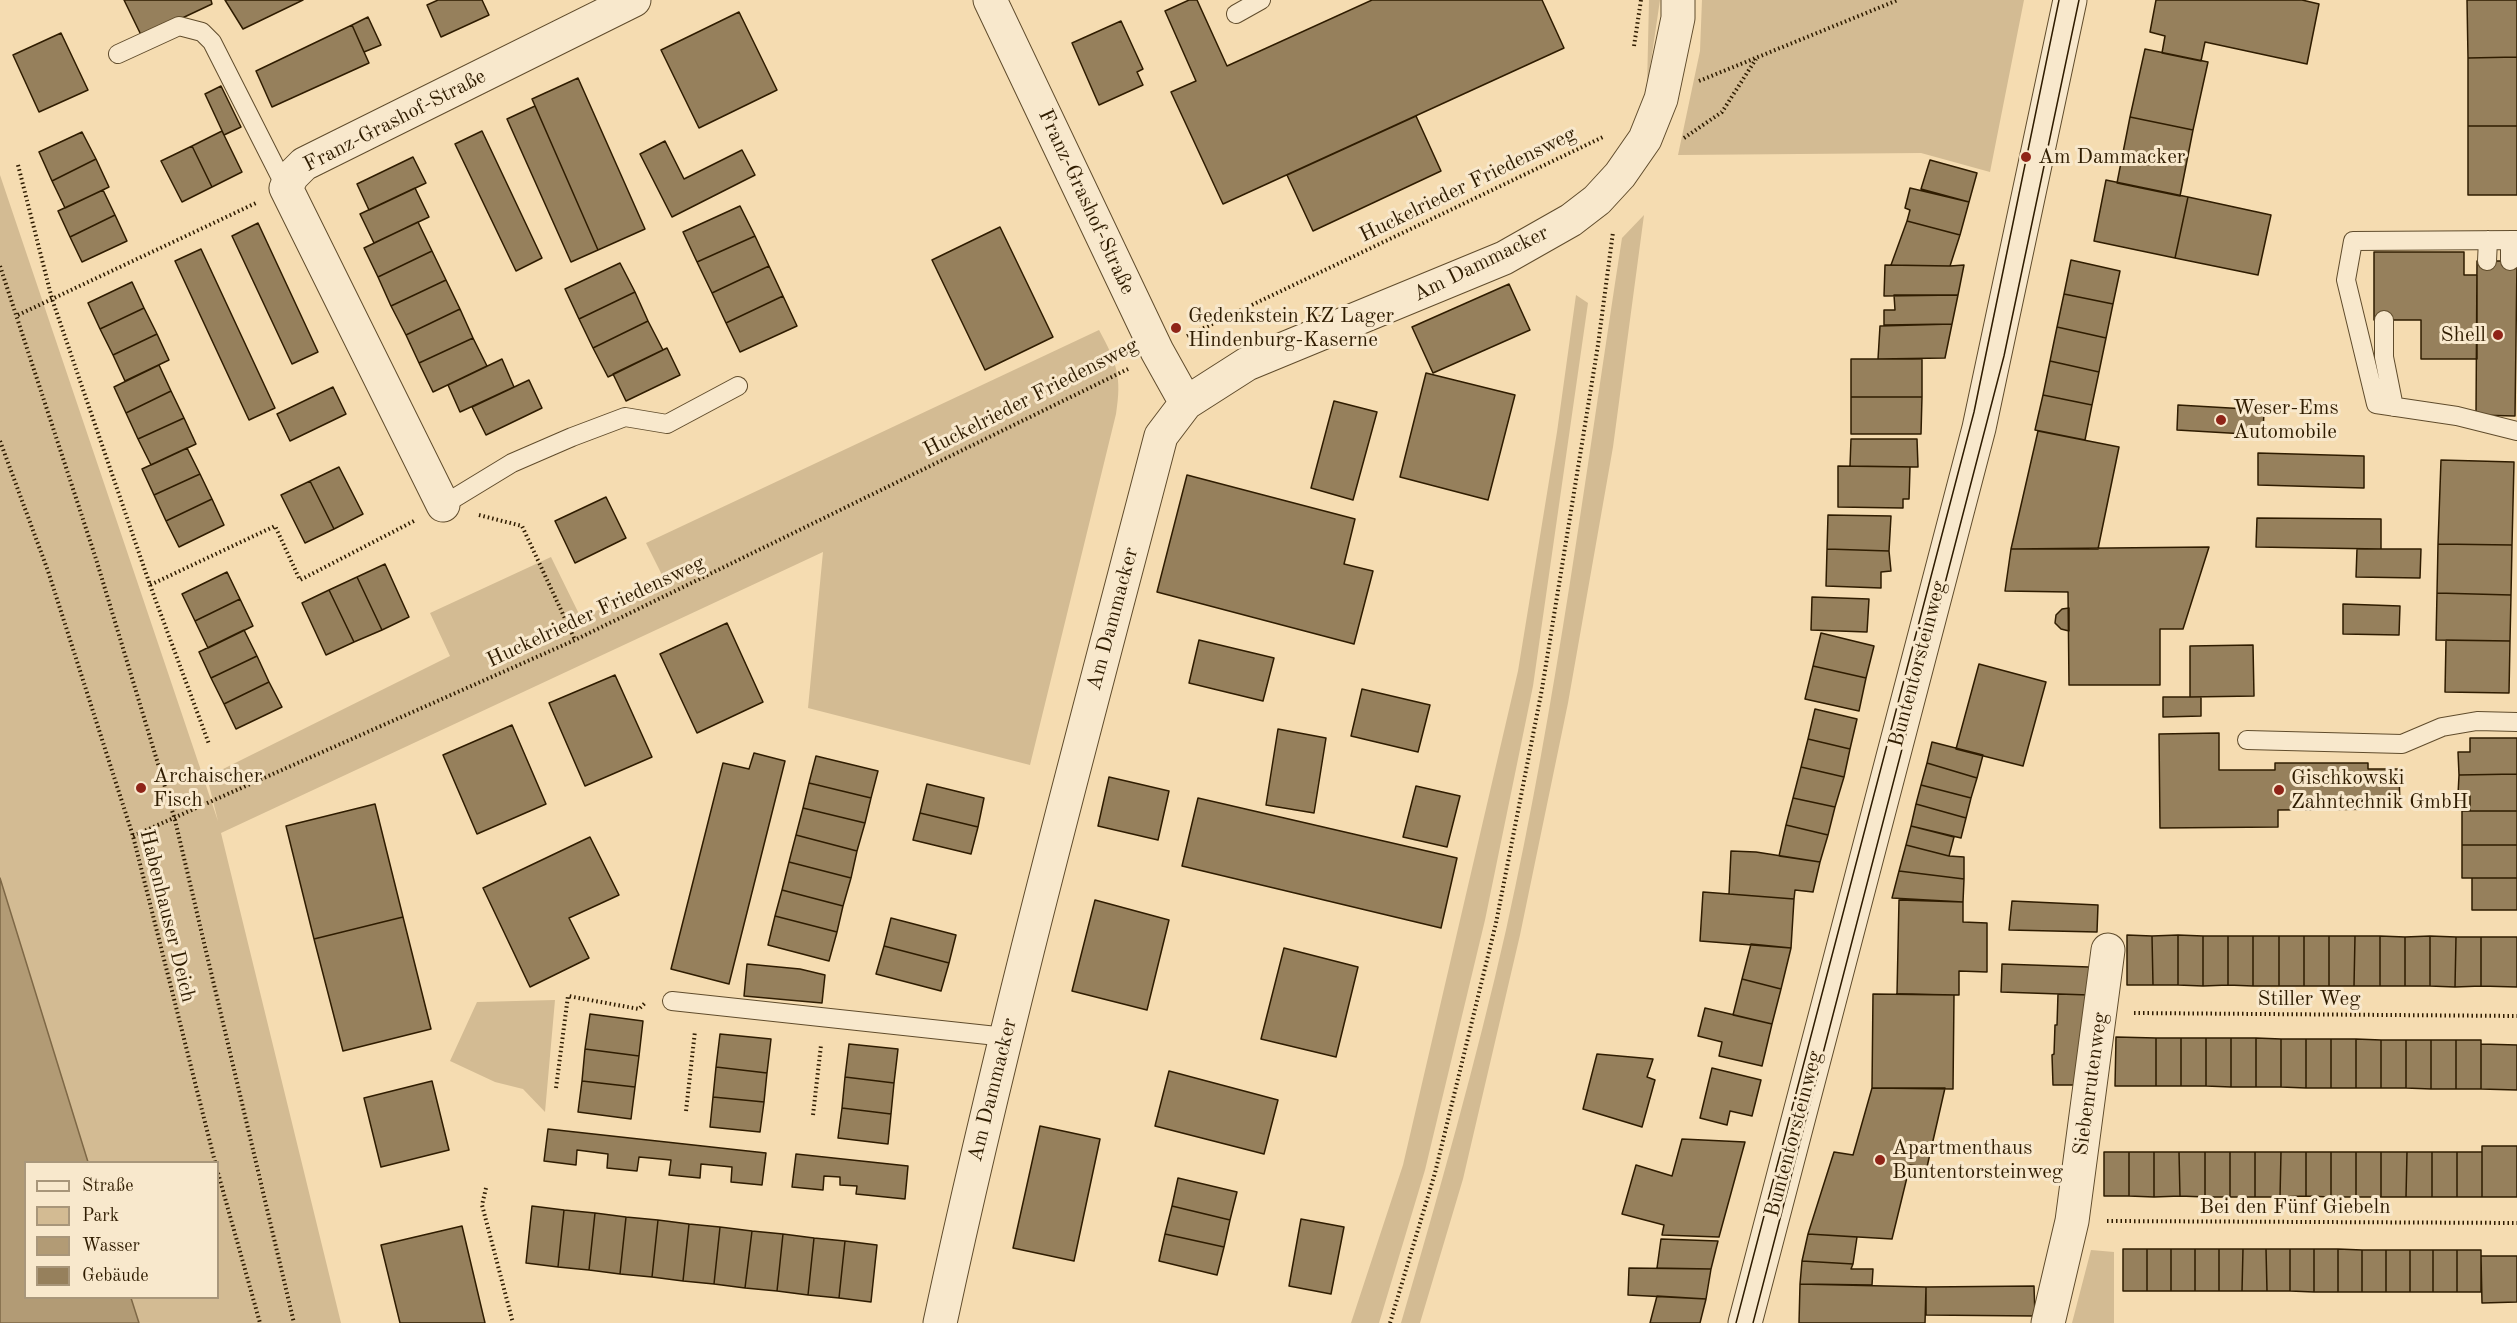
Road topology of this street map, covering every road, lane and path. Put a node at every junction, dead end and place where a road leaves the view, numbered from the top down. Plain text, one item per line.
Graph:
1 (634, 0) edge
2 (990, 0) edge
3 (1261, 0) edge
4 (1677, 0) edge
5 (1898, 0) edge
6 (2070, 0) edge
7 (1236, 14) dead end
8 (118, 54) dead end
9 (1757, 58) junction
10 (1661, 99) junction
11 (1610, 131) dead end
12 (1682, 140) dead end
13 (18, 165) dead end
14 (1620, 175) junction
15 (286, 188) junction
16 (2488, 240) junction
17 (2514, 240) edge
18 (2487, 261) dead end
19 (2510, 261) dead end
20 (0, 266) edge
21 (52, 299) junction
22 (18, 315) junction
23 (2384, 320) dead end
24 (1157, 351) junction
25 (738, 387) dead end
26 (1186, 403) junction
27 (2394, 407) junction
28 (2510, 425) edge
29 (0, 441) edge
30 (443, 505) junction
31 (150, 585) junction
32 (575, 640) junction
33 (2517, 722) edge
34 (2247, 740) dead end
35 (209, 744) dead end
36 (175, 819) junction
37 (133, 836) junction
38 (2108, 950) dead end
39 (672, 1001) joint
40 (697, 1004) junction
41 (2101, 1013) junction
42 (2517, 1016) edge
43 (824, 1018) junction
44 (1006, 1037) junction
45 (556, 1088) dead end
46 (686, 1111) dead end
47 (813, 1115) dead end
48 (214, 1161) edge
49 (219, 1177) edge
50 (486, 1188) dead end
51 (2072, 1221) junction
52 (2517, 1223) edge
53 (260, 1323) edge
54 (294, 1323) edge
55 (513, 1323) edge
56 (940, 1323) edge
57 (1390, 1323) edge
58 (1745, 1323) edge
59 (2048, 1323) edge

1 - 15 street, Franz-Grashof-Straße
2 - 24 street, Franz-Grashof-Straße
3 - 7 lane
4 - 10 street, Am Dammacker
5 - 9 path
6 - 58 street, Buntentorsteinweg
8 - 15 lane
9 - 10 path
9 - 12 path
10 - 14 street, Am Dammacker
11 - 24 path, Huckelrieder Friedensweg
13 - 21 path
14 - 26 street, Am Dammacker
14 - 57 path
15 - 21 path
15 - 30 street, Franz-Grashof-Straße
16 - 17 lane
16 - 18 lane
16 - 27 lane
17 - 19 lane
20 - 22 path
21 - 22 path
21 - 31 path
22 - 36 path
23 - 27 lane
24 - 26 street, Franz-Grashof-Straße
24 - 32 path, Huckelrieder Friedensweg
25 - 30 lane
26 - 44 street, Am Dammacker
27 - 28 lane
29 - 37 path, Habenhauser Deich
30 - 31 path
30 - 32 path
31 - 35 path
32 - 36 path, Huckelrieder Friedensweg
33 - 34 lane
36 - 37 path, Huckelrieder Friedensweg
36 - 54 path
37 - 48 path, Habenhauser Deich
38 - 41 street, Siebenrutenweg
39 - 40 lane
39 - 45 path
40 - 43 lane
40 - 46 path
41 - 42 path, Stiller Weg
41 - 51 street, Siebenrutenweg
43 - 44 lane
43 - 47 path
44 - 56 street, Am Dammacker
49 - 53 path
50 - 55 path
51 - 52 path, Bei den Fünf Giebeln
51 - 59 street, Siebenrutenweg

